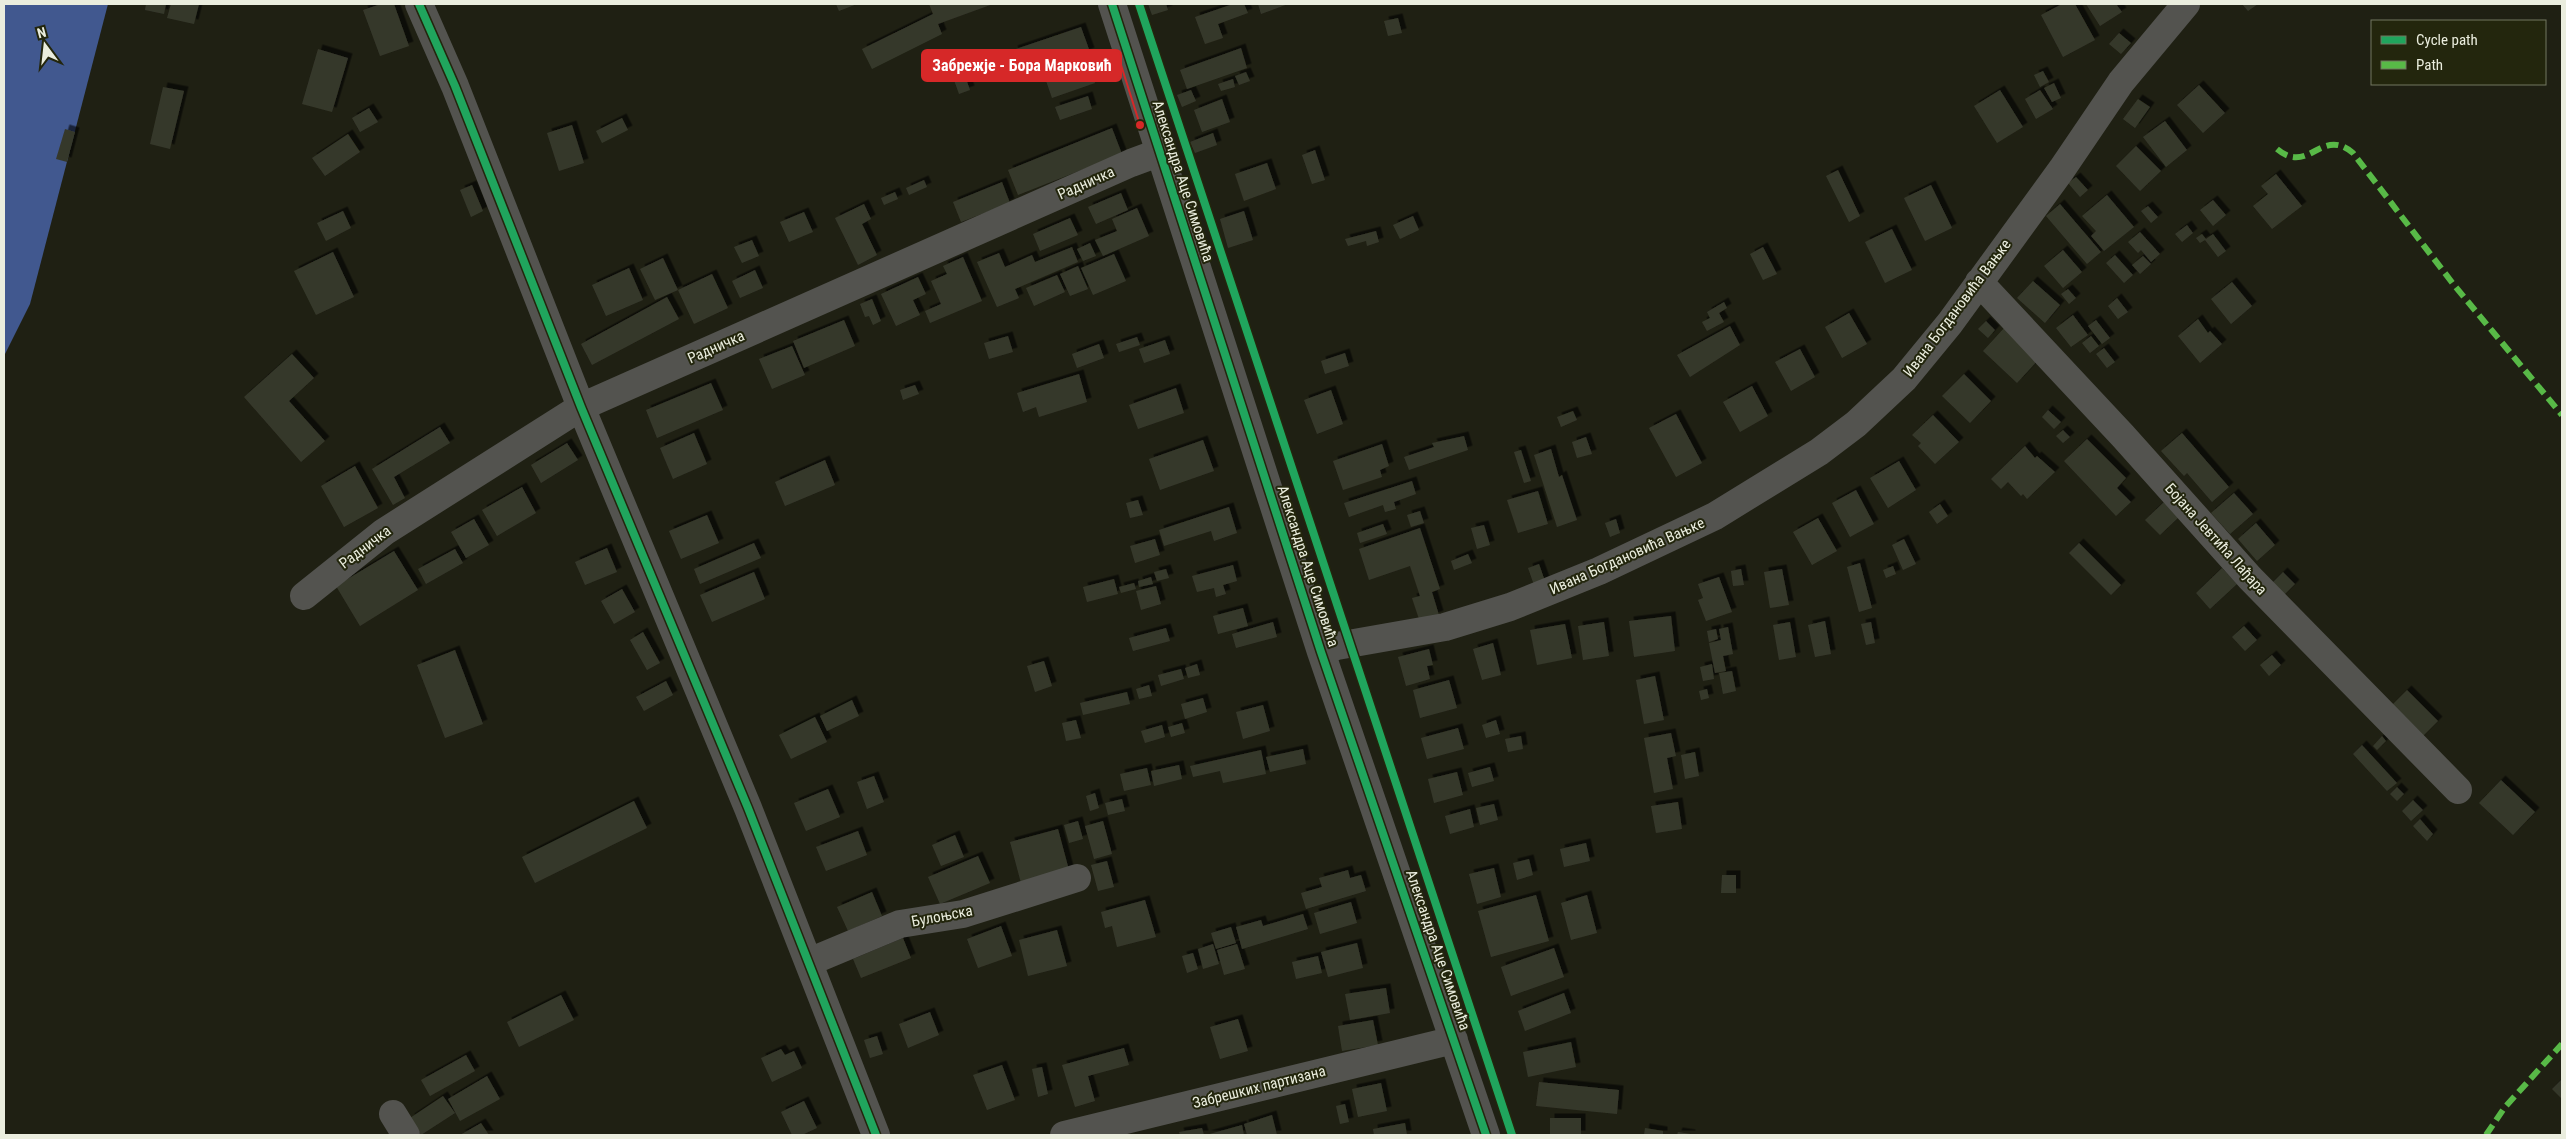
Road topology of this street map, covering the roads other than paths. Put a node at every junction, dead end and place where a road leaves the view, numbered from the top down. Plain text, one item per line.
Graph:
1 (419, 4) edge
2 (1112, 4) edge
3 (2186, 4) edge
4 (1158, 153) junction
5 (1979, 282) junction
6 (581, 407) junction
7 (304, 596) dead end
8 (1321, 652) junction
9 (2458, 790) dead end
10 (1077, 878) dead end
11 (810, 962) junction
12 (1454, 1040) junction
13 (876, 1135) edge
14 (1064, 1135) edge
15 (1486, 1135) edge

1 - 6 street
2 - 4 street, Александра Аце Симовића
3 - 5 street, Ивана Богдановића Вањке
4 - 6 street, Радничка
4 - 8 street, Александра Аце Симовића
5 - 8 street, Ивана Богдановића Вањке
5 - 9 street, Бојана Јевтића Лађара
6 - 7 street, Радничка
6 - 11 street
8 - 12 street, Александра Аце Симовића
10 - 11 street, Булоњска
11 - 13 street
12 - 14 street, Забрешких партизана
12 - 15 street, Александра Аце Симовића

